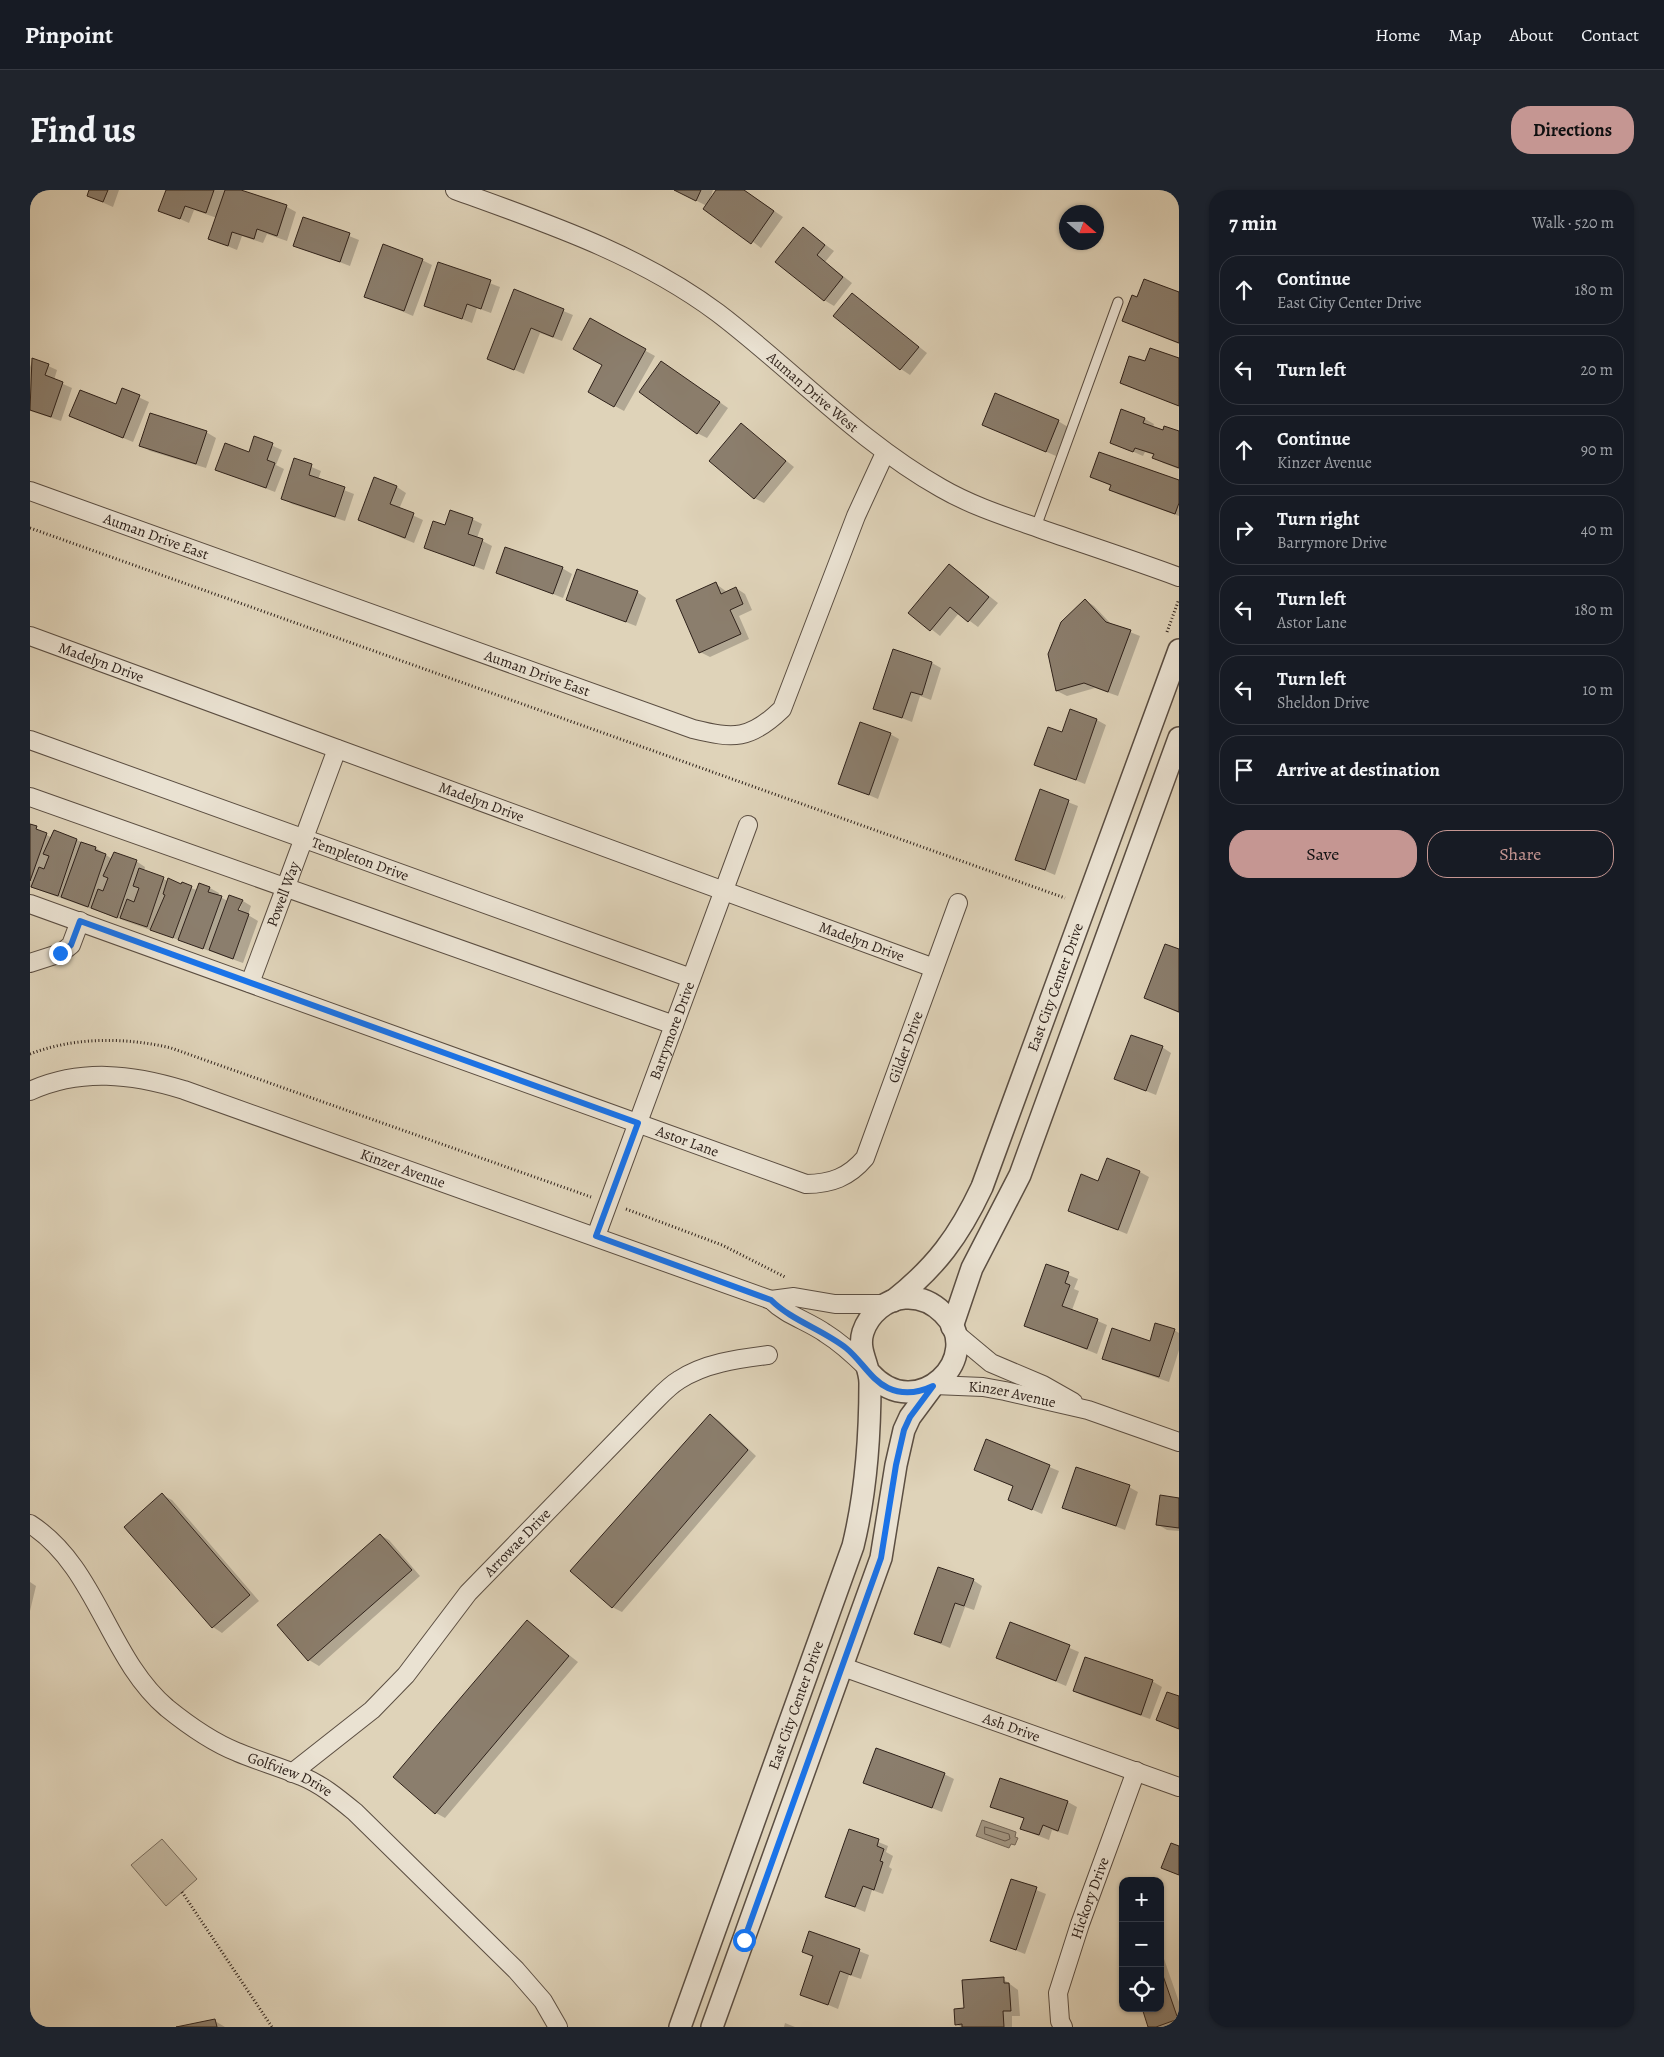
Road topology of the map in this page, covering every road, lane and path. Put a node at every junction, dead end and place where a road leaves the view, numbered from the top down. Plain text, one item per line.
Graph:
1 (455, 190) edge
2 (1118, 302) dead end
3 (886, 454) junction
4 (30, 491) edge
5 (1036, 527) junction
6 (30, 528) edge
7 (1179, 577) edge
8 (30, 636) edge
9 (1179, 650) edge
10 (1179, 738) edge
11 (30, 740) edge
12 (337, 749) junction
13 (1174, 769) edge
14 (30, 797) edge
15 (748, 826) dead end
16 (304, 839) junction
17 (286, 886) junction
18 (724, 891) junction
19 (1070, 900) dead end
20 (958, 903) dead end
21 (30, 904) edge
22 (80, 921) junction
23 (30, 963) edge
24 (934, 968) junction
25 (692, 978) junction
26 (250, 983) junction
27 (674, 1025) junction
28 (30, 1054) edge
29 (30, 1091) edge
30 (638, 1123) junction
31 (838, 1179) joint
32 (608, 1203) junction
33 (596, 1236) junction
34 (790, 1279) dead end
35 (771, 1300) junction
36 (889, 1302) junction
37 (953, 1330) junction
38 (768, 1354) dead end
39 (868, 1370) junction
40 (933, 1386) junction
41 (1088, 1410) junction
42 (1179, 1442) edge
43 (30, 1524) edge
44 (843, 1667) junction
45 (1136, 1771) junction
46 (292, 1773) junction
47 (1179, 1787) edge
48 (182, 1892) dead end
49 (272, 2027) edge
50 (558, 2027) edge
51 (680, 2027) edge
52 (712, 2027) edge
53 (1063, 2027) edge

1 - 3 street, Auman Drive West
2 - 5 lane
3 - 4 street, Auman Drive East
3 - 5 street, Auman Drive West
5 - 7 street, Auman Drive West
6 - 19 path
8 - 12 street, Madelyn Drive
9 - 36 street, East City Center Drive
10 - 13 street, East City Center Drive
11 - 16 street, Templeton Drive
12 - 16 street, Powell Way
12 - 18 street, Madelyn Drive
13 - 37 street, East City Center Drive
14 - 17 street
15 - 18 street, Barrymore Drive
16 - 17 street, Powell Way
16 - 25 street, Templeton Drive
17 - 26 street, Powell Way
17 - 27 street
18 - 24 street, Madelyn Drive
18 - 25 street, Barrymore Drive
20 - 24 street, Gilder Drive
21 - 22 street, Astor Lane
22 - 23 street
22 - 26 street, Astor Lane
24 - 31 street, Gilder Drive
25 - 27 street, Barrymore Drive
26 - 30 street, Astor Lane
27 - 30 street, Barrymore Drive
28 - 32 path
29 - 33 street, Kinzer Avenue
30 - 31 street, Astor Lane
30 - 32 street, Barrymore Drive
32 - 33 street, Barrymore Drive
32 - 34 path
33 - 35 street, Kinzer Avenue
35 - 36 street, Kinzer Avenue
35 - 39 street, Kinzer Avenue
36 - 37 street
36 - 39 street
37 - 40 street
37 - 41 street, Kinzer Avenue
38 - 46 street, Arrowae Drive
39 - 40 street
39 - 51 street, East City Center Drive
40 - 41 street, Kinzer Avenue
40 - 44 street, East City Center Drive
41 - 42 street, Kinzer Avenue
43 - 46 street, Golfview Drive
44 - 45 street, Ash Drive
44 - 52 street, East City Center Drive
45 - 47 street, Ash Drive
45 - 53 street, Hickory Drive
46 - 50 street, Golfview Drive
48 - 49 path

